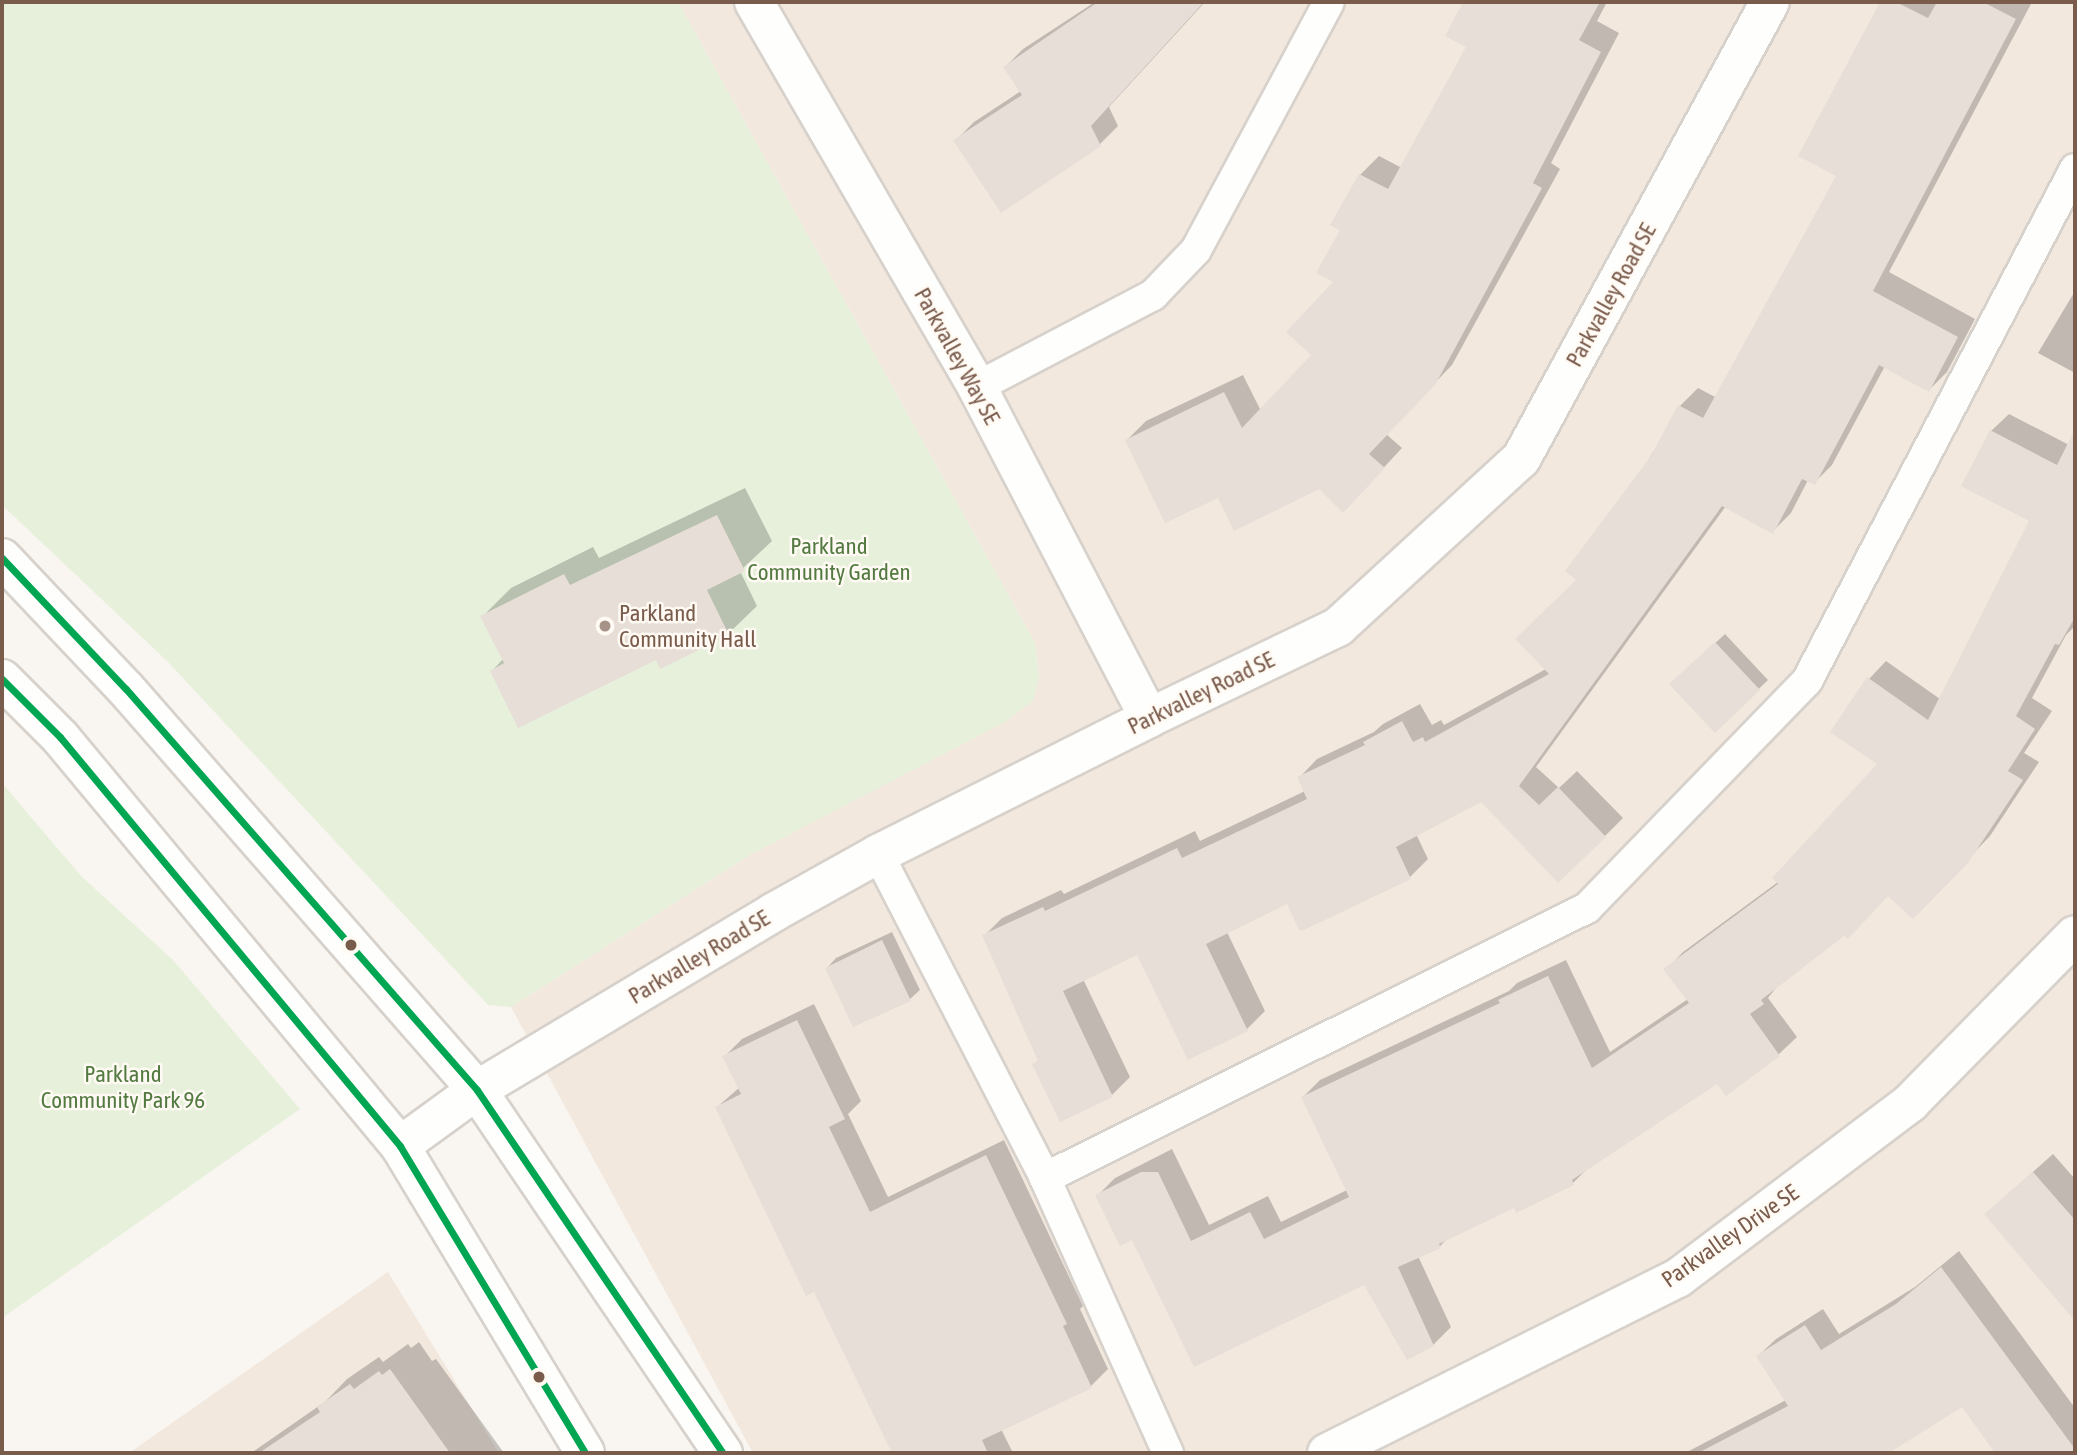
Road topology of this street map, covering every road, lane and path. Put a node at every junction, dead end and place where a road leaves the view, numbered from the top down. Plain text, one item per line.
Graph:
1 (756, 2) edge
2 (1329, 2) edge
3 (1770, 2) edge
4 (2075, 169) edge
5 (977, 387) junction
6 (2, 558) edge
7 (2, 679) edge
8 (1149, 718) junction
9 (878, 854) junction
10 (2075, 935) edge
11 (477, 1090) junction
12 (400, 1146) junction
13 (1045, 1178) junction
14 (585, 1453) edge
15 (723, 1453) edge
16 (1168, 1453) edge
17 (1326, 1453) edge

1 - 5 street, Parkvalley Way SE
2 - 5 lane
3 - 8 street, Parkvalley Road SE
4 - 13 lane
5 - 8 street, Parkvalley Way SE
6 - 11 street
7 - 12 street
8 - 9 street, Parkvalley Road SE
9 - 11 street, Parkvalley Road SE
9 - 13 lane
10 - 17 street, Parkvalley Drive SE
11 - 12 street, Parkvalley Road SE
11 - 15 street
12 - 14 street
13 - 16 lane

